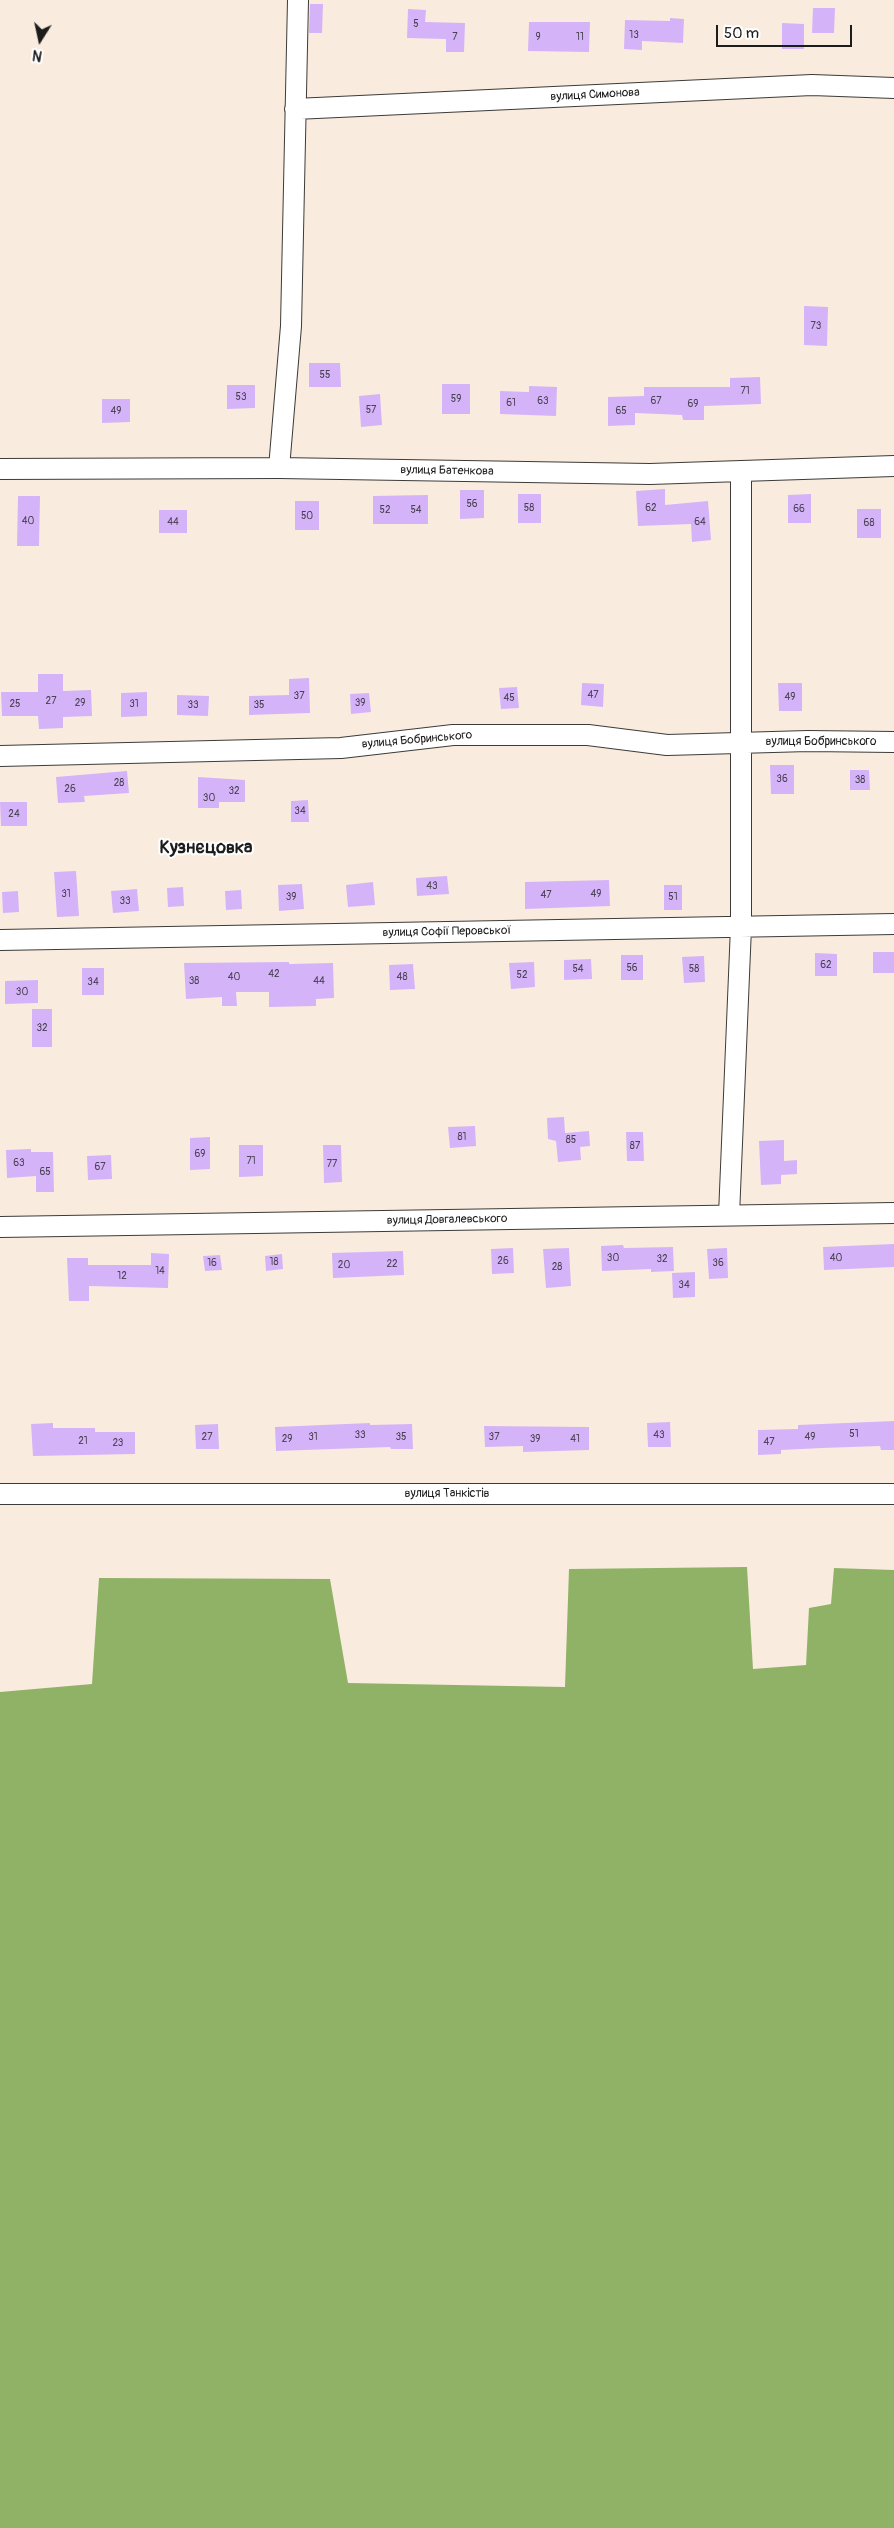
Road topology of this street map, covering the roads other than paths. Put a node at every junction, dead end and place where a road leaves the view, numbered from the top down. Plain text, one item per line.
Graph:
1 (298, 0) edge
2 (894, 88) edge
3 (295, 109) junction
4 (894, 466) edge
5 (279, 468) junction
6 (0, 469) edge
7 (741, 471) junction
8 (894, 742) edge
9 (741, 743) junction
10 (0, 756) edge
11 (894, 924) edge
12 (741, 926) junction
13 (0, 940) edge
14 (894, 1213) edge
15 (728, 1215) junction
16 (0, 1227) edge
17 (0, 1494) edge
18 (894, 1494) edge

1 - 3 street
2 - 3 street, вулиця Симонова
3 - 5 street
4 - 7 street, вулиця Батенкова
5 - 6 street, вулиця Батенкова
5 - 7 street, вулиця Батенкова
7 - 9 street
8 - 9 street, вулиця Бобринського
9 - 10 street, вулиця Бобринського
9 - 12 street
11 - 12 street, вулиця Софії Перовської
12 - 13 street, вулиця Софії Перовської
12 - 15 street
14 - 15 street, вулиця Довгалевського
15 - 16 street, вулиця Довгалевського
17 - 18 street, вулиця Танкістів

